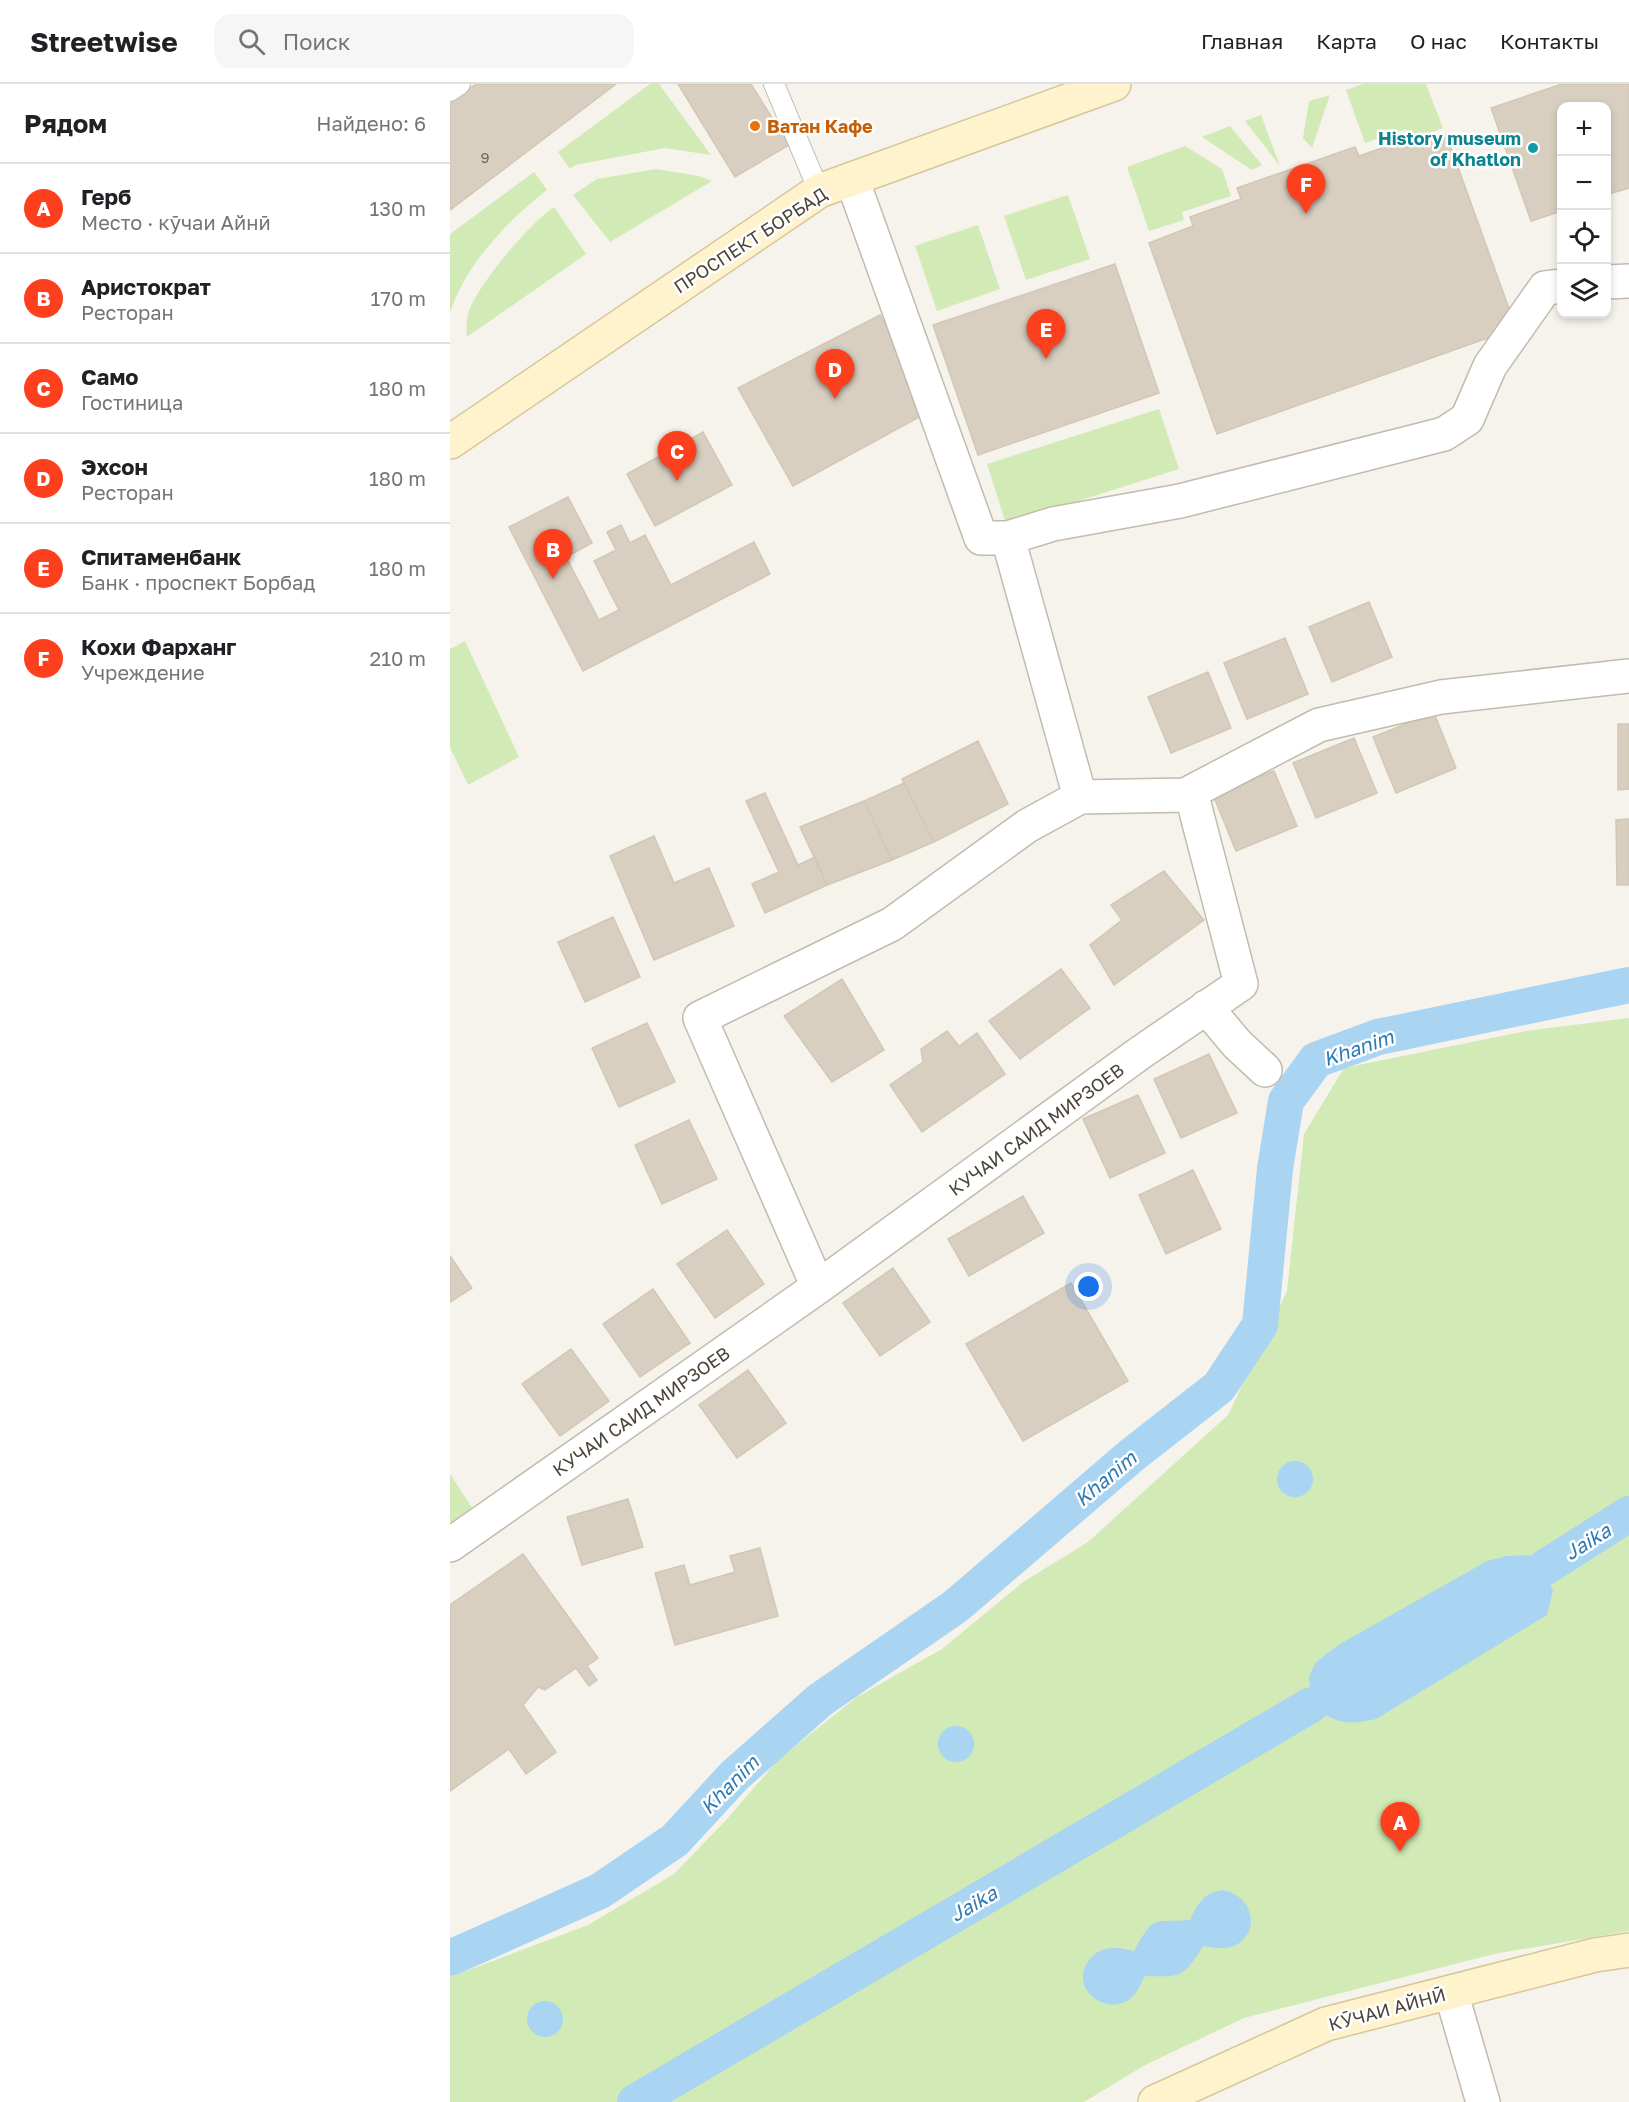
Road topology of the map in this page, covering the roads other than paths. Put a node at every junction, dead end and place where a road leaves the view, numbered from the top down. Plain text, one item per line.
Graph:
1 (460, 84) edge
2 (774, 84) edge
3 (1114, 84) edge
4 (450, 91) edge
5 (852, 179) junction
6 (819, 191) junction
7 (1629, 281) edge
8 (1611, 282) edge
9 (1557, 287) edge
10 (450, 442) edge
11 (1008, 538) junction
12 (1629, 676) edge
13 (1185, 795) dead end
14 (1080, 797) junction
15 (1206, 1007) junction
16 (1265, 1070) dead end
17 (818, 1287) junction
18 (450, 1545) edge
19 (1629, 1950) edge
20 (1451, 1992) junction
21 (1155, 2102) edge
22 (1483, 2102) edge

1 - 4 lane
2 - 6 lane
3 - 5 street, ПРОСПЕКТ БОРБАД
5 - 6 street, ПРОСПЕКТ БОРБАД
5 - 11 street
6 - 10 street, ПРОСПЕКТ БОРБАД
7 - 8 street
9 - 11 street
11 - 14 street
12 - 15 street, КУЧАИ САИД МИРЗОЕВ
13 - 14 street
14 - 17 street
15 - 16 street
15 - 17 street, КУЧАИ САИД МИРЗОЕВ
17 - 18 street, КУЧАИ САИД МИРЗОЕВ
19 - 20 street, КӮЧАИ АЙНӢ
20 - 21 street, КӮЧАИ АЙНӢ
20 - 22 street

